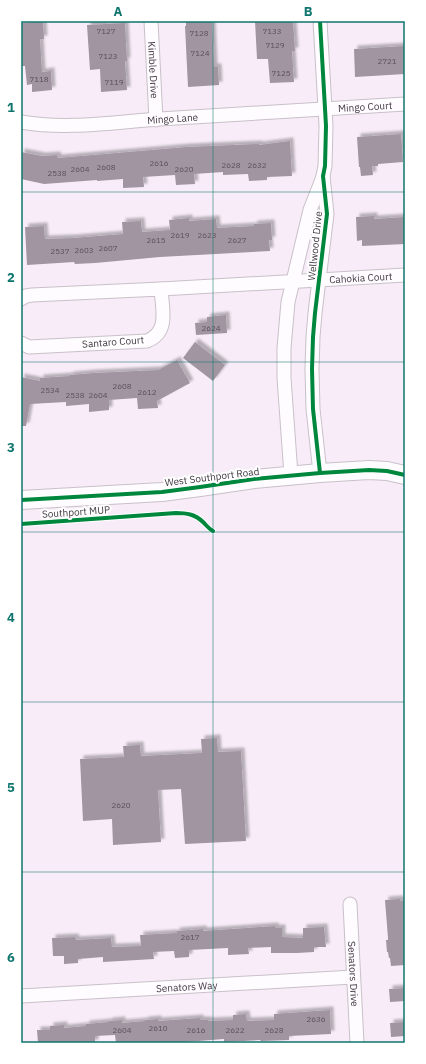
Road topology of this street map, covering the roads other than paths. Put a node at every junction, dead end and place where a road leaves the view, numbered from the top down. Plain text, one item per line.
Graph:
1 (151, 21) edge
2 (320, 21) edge
3 (405, 104) edge
4 (325, 109) junction
5 (156, 120) junction
6 (21, 122) edge
7 (324, 176) junction
8 (405, 275) edge
9 (320, 279) junction
10 (293, 281) junction
11 (161, 288) junction
12 (21, 300) edge
13 (21, 343) edge
14 (320, 472) junction
15 (291, 475) junction
16 (405, 475) edge
17 (21, 500) edge
18 (350, 904) dead end
19 (353, 977) junction
20 (21, 996) edge
21 (357, 1043) edge

1 - 5 street, Kimble Drive
2 - 4 street, Wellwood Drive
3 - 4 street, Mingo Court
4 - 5 street, Mingo Lane
4 - 7 street, Wellwood Drive
5 - 6 street, Mingo Lane
7 - 9 street, Wellwood Drive
7 - 10 street, Wellwood Drive
8 - 9 street, Cahokia Court
9 - 10 street, Cahokia Court
9 - 14 street, Wellwood Drive
10 - 11 street
10 - 15 street, Wellwood Drive
11 - 12 street
11 - 13 street, Santaro Court
14 - 15 main road, West Southport Road
14 - 16 main road, West Southport Road
15 - 17 main road, West Southport Road
18 - 19 street, Senators Drive
19 - 20 street, Senators Way
19 - 21 street, Senators Drive

